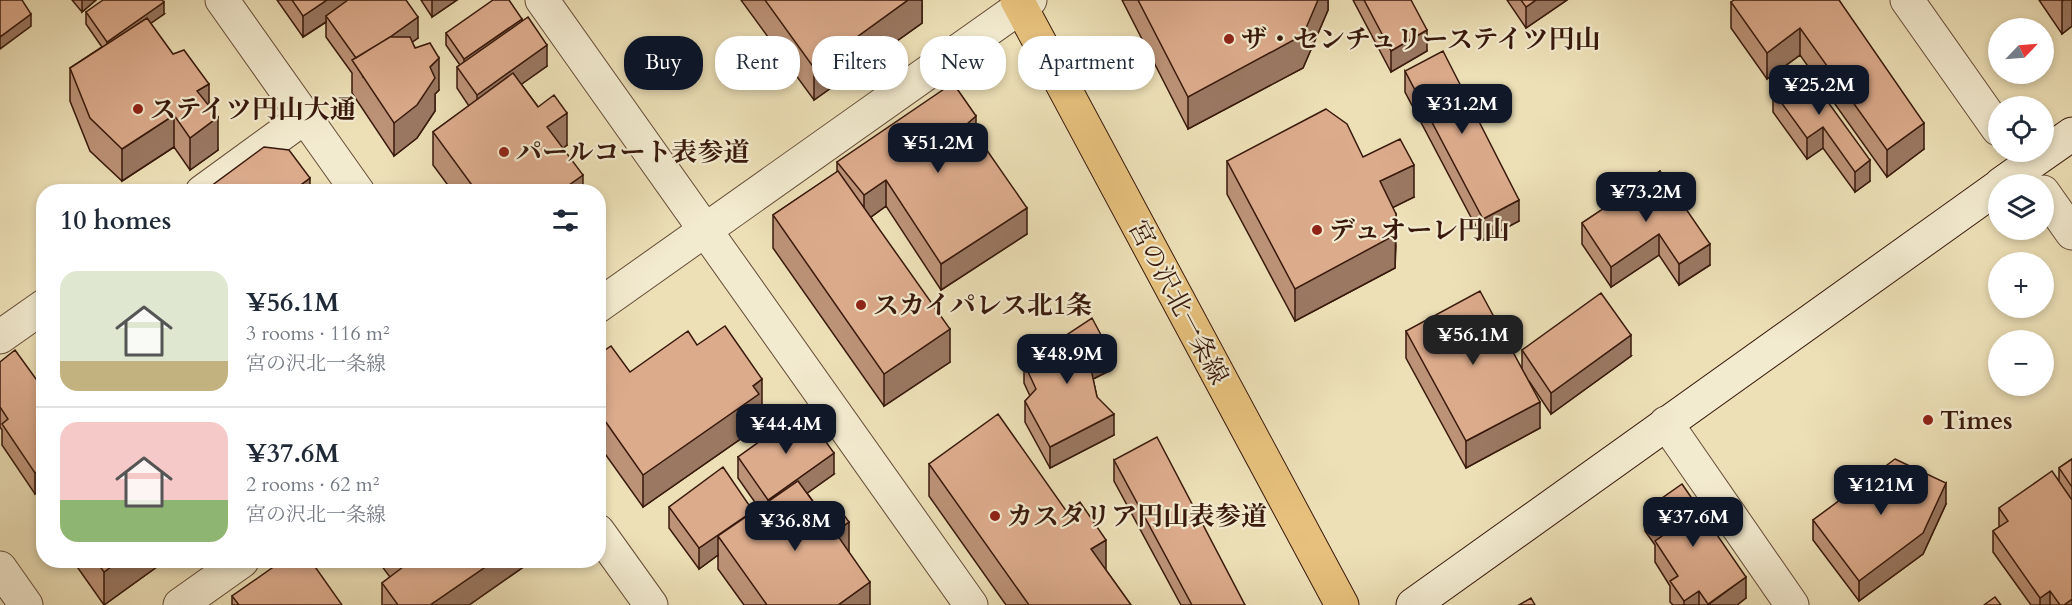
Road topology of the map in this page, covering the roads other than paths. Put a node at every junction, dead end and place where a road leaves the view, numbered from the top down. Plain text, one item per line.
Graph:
1 (222, 0) edge
2 (542, 0) edge
3 (1906, 0) edge
4 (1022, 2) edge
5 (1988, 115) edge
6 (305, 117) junction
7 (2072, 134) edge
8 (2025, 174) edge
9 (213, 184) edge
10 (352, 184) edge
11 (1988, 200) edge
12 (2054, 214) edge
13 (705, 231) junction
14 (2072, 233) edge
15 (606, 300) edge
16 (36, 312) edge
17 (0, 337) edge
18 (1666, 423) junction
19 (606, 542) edge
20 (0, 568) edge
21 (232, 568) edge
22 (26, 605) edge
23 (180, 605) edge
24 (651, 605) edge
25 (971, 605) edge
26 (1342, 605) edge
27 (1413, 605) edge
28 (1792, 605) edge

1 - 6 street
2 - 13 street
3 - 5 street
4 - 13 street
4 - 26 main road, 宮の沢北一条線
6 - 9 street
6 - 10 street
7 - 8 street
11 - 18 street
12 - 14 street
13 - 15 street
13 - 25 street
16 - 17 street
18 - 27 street
18 - 28 street
19 - 24 street
20 - 22 street
21 - 23 street

